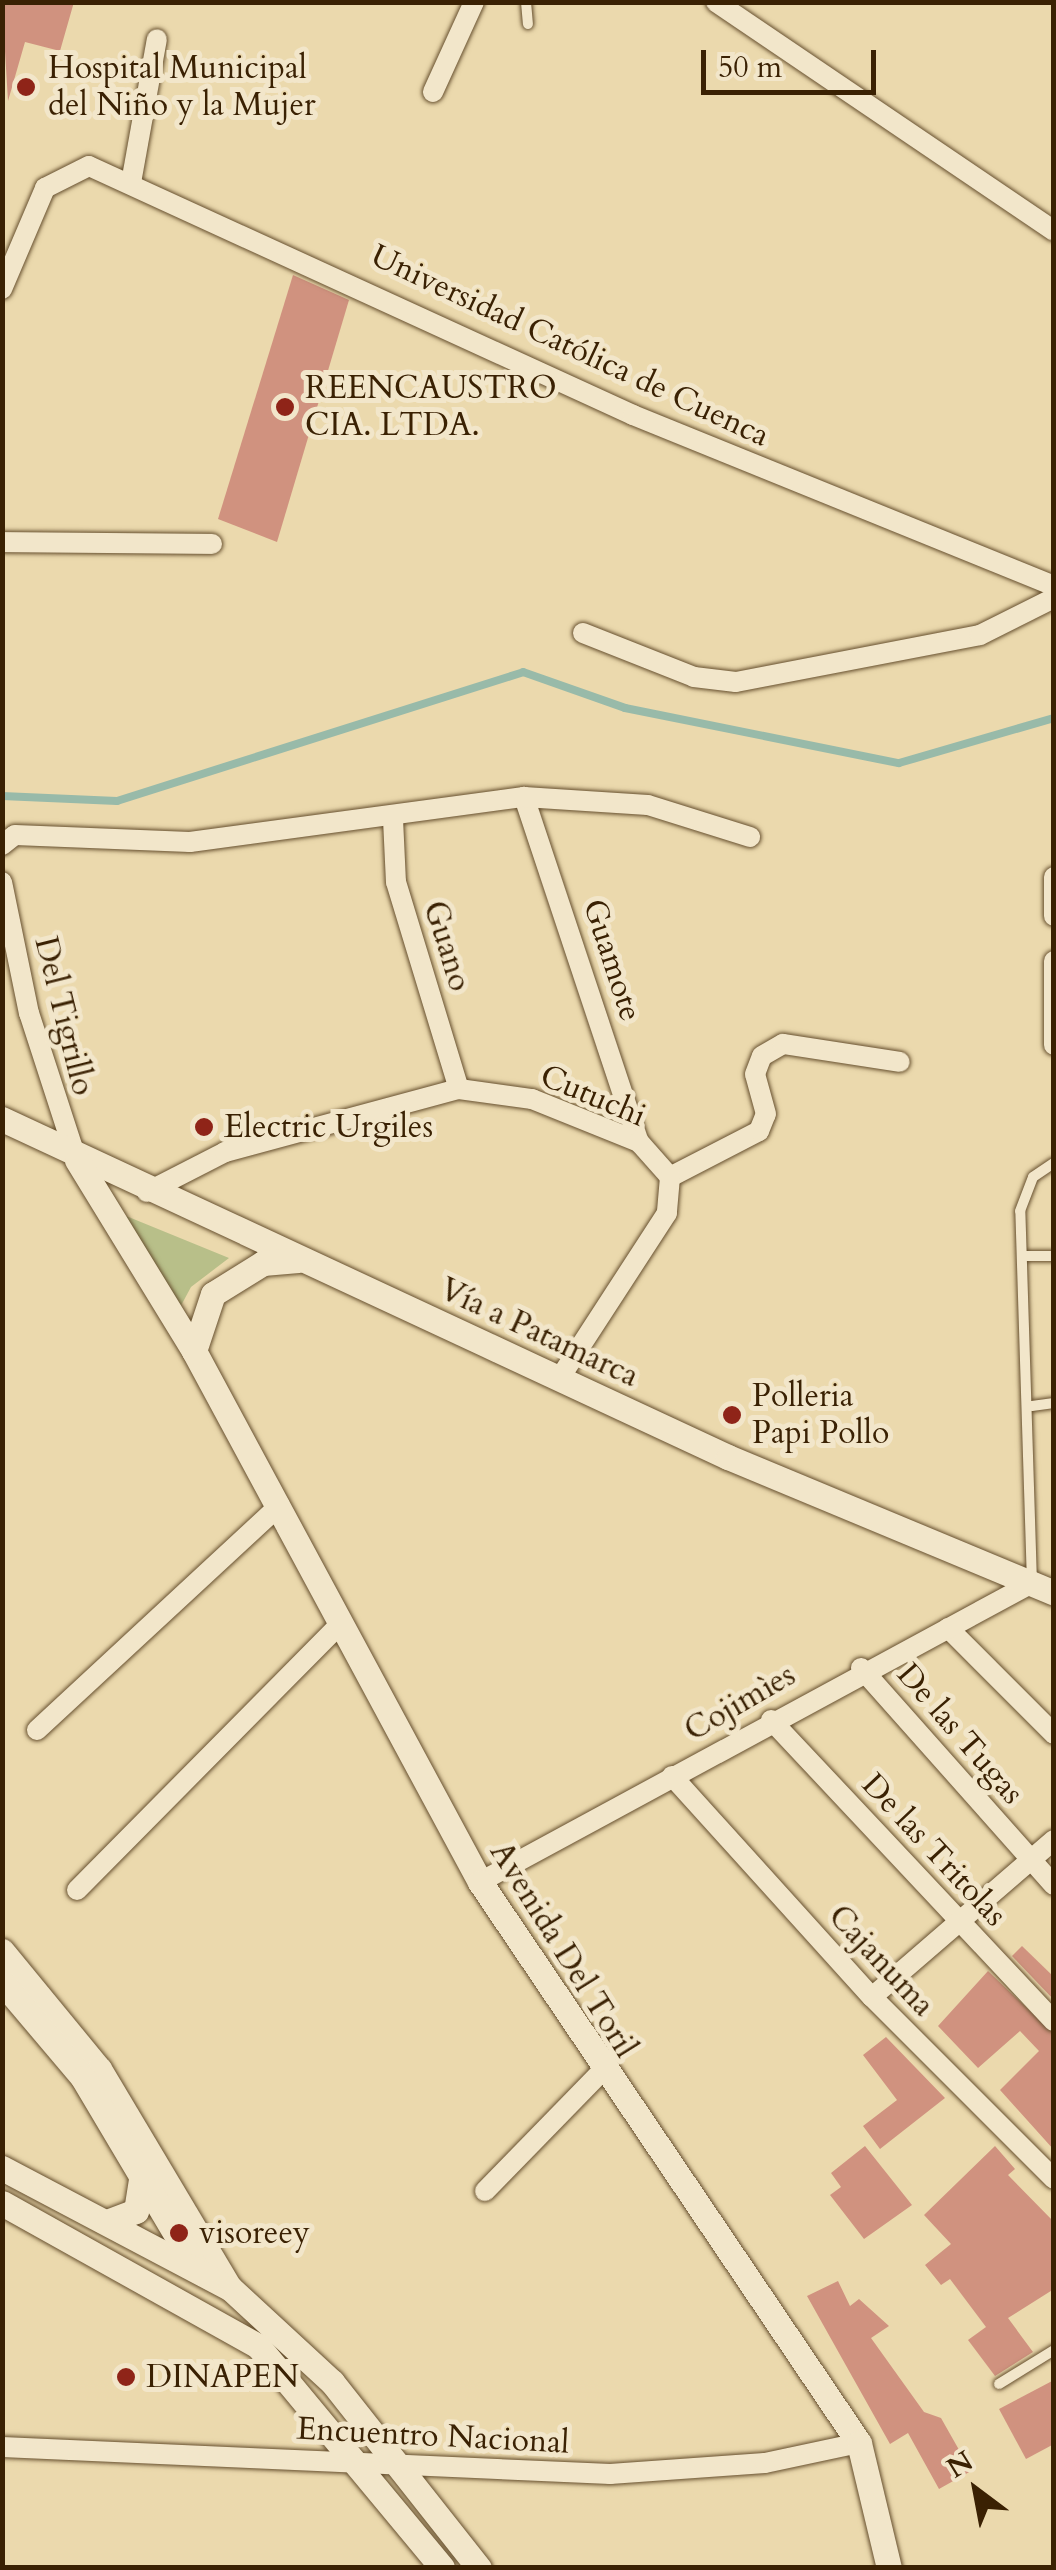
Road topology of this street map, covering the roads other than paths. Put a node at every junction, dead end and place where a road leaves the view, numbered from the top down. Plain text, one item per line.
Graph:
1 (474, 2) edge
2 (526, 2) edge
3 (716, 2) edge
4 (528, 24) dead end
5 (157, 39) dead end
6 (433, 92) dead end
7 (131, 184) junction
8 (1054, 231) edge
9 (2, 290) edge
10 (2, 542) edge
11 (212, 544) dead end
12 (1054, 586) edge
13 (1054, 598) edge
14 (583, 633) dead end
15 (524, 797) junction
16 (392, 819) junction
17 (750, 837) dead end
18 (2, 845) edge
19 (1054, 877) edge
20 (2, 882) edge
21 (1054, 916) edge
22 (1054, 961) edge
23 (1054, 1046) edge
24 (900, 1062) dead end
25 (459, 1089) junction
26 (2, 1118) edge
27 (638, 1142) junction
28 (77, 1160) junction
29 (1054, 1163) edge
30 (670, 1177) junction
31 (147, 1192) junction
32 (1022, 1256) junction
33 (1054, 1256) edge
34 (306, 1260) junction
35 (194, 1351) junction
36 (559, 1379) junction
37 (1054, 1404) edge
38 (1032, 1406) junction
39 (280, 1505) junction
40 (1043, 1588) edge
41 (342, 1622) junction
42 (948, 1628) junction
43 (861, 1668) junction
44 (772, 1720) junction
45 (37, 1730) dead end
46 (1054, 1734) edge
47 (672, 1776) junction
48 (1054, 1840) edge
49 (1030, 1859) junction
50 (480, 1882) junction
51 (1054, 1885) edge
52 (77, 1890) dead end
53 (959, 1921) junction
54 (2, 1951) edge
55 (2, 1982) edge
56 (872, 1997) junction
57 (1054, 2021) edge
58 (600, 2072) junction
59 (140, 2167) junction
60 (2, 2168) edge
61 (1054, 2179) edge
62 (486, 2191) dead end
63 (2, 2204) edge
64 (107, 2222) junction
65 (194, 2264) junction
66 (230, 2288) junction
67 (206, 2309) junction
68 (244, 2336) junction
69 (1054, 2350) edge
70 (999, 2384) dead end
71 (859, 2443) junction
72 (2, 2447) edge
73 (354, 2462) junction
74 (397, 2467) junction
75 (442, 2568) edge
76 (479, 2568) edge
77 (889, 2568) edge

1 - 6 street
2 - 4 lane
3 - 8 street
5 - 7 street
7 - 9 street, Universidad Católica de Cuenca
7 - 12 street, Universidad Católica de Cuenca
10 - 11 street
13 - 14 street
15 - 16 street
15 - 17 street
15 - 27 street, Guamote
16 - 18 street
16 - 25 street, Guano
19 - 21 street
20 - 28 street, Del Tigrillo
22 - 23 street
24 - 30 street
25 - 27 street, Cutuchi
25 - 31 street, Cutuchi
26 - 28 street, Vía a Patamarca
27 - 30 street, Cutuchi
28 - 31 street, Vía a Patamarca
28 - 35 street, Avenida Del Toril
29 - 32 lane
30 - 36 street
31 - 34 street, Vía a Patamarca
32 - 33 lane
32 - 38 lane
34 - 35 street
34 - 36 street, Vía a Patamarca
35 - 39 street, Avenida Del Toril
36 - 40 street, Vía a Patamarca
37 - 38 lane
38 - 40 lane
39 - 41 street, Avenida Del Toril
39 - 45 street
40 - 42 street, Cojimìes
41 - 50 street, Avenida Del Toril
41 - 52 street
42 - 43 street, Cojimìes
42 - 46 street
43 - 44 street, Cojimìes
43 - 49 street, De las Tugas
44 - 47 street, Cojimìes
44 - 53 street, De las Tritolas
47 - 50 street, Cojimìes
47 - 56 street, Cajanuma
48 - 49 street
49 - 51 street, De las Tugas
49 - 53 street
50 - 58 street, Avenida Del Toril
53 - 56 street
53 - 57 street, De las Tritolas
54 - 66 street
55 - 59 street
56 - 61 street, Cajanuma
58 - 62 street
58 - 71 street, Avenida Del Toril
59 - 64 street
59 - 65 street
60 - 64 street
63 - 67 street
64 - 65 street
65 - 66 street
65 - 67 street
66 - 68 street
66 - 74 street
67 - 68 street
68 - 73 street
69 - 70 lane
71 - 74 street, Encuentro Nacional
71 - 77 street, Avenida Del Toril
72 - 73 street, Encuentro Nacional
73 - 74 street, Encuentro Nacional
73 - 75 street
74 - 76 street

